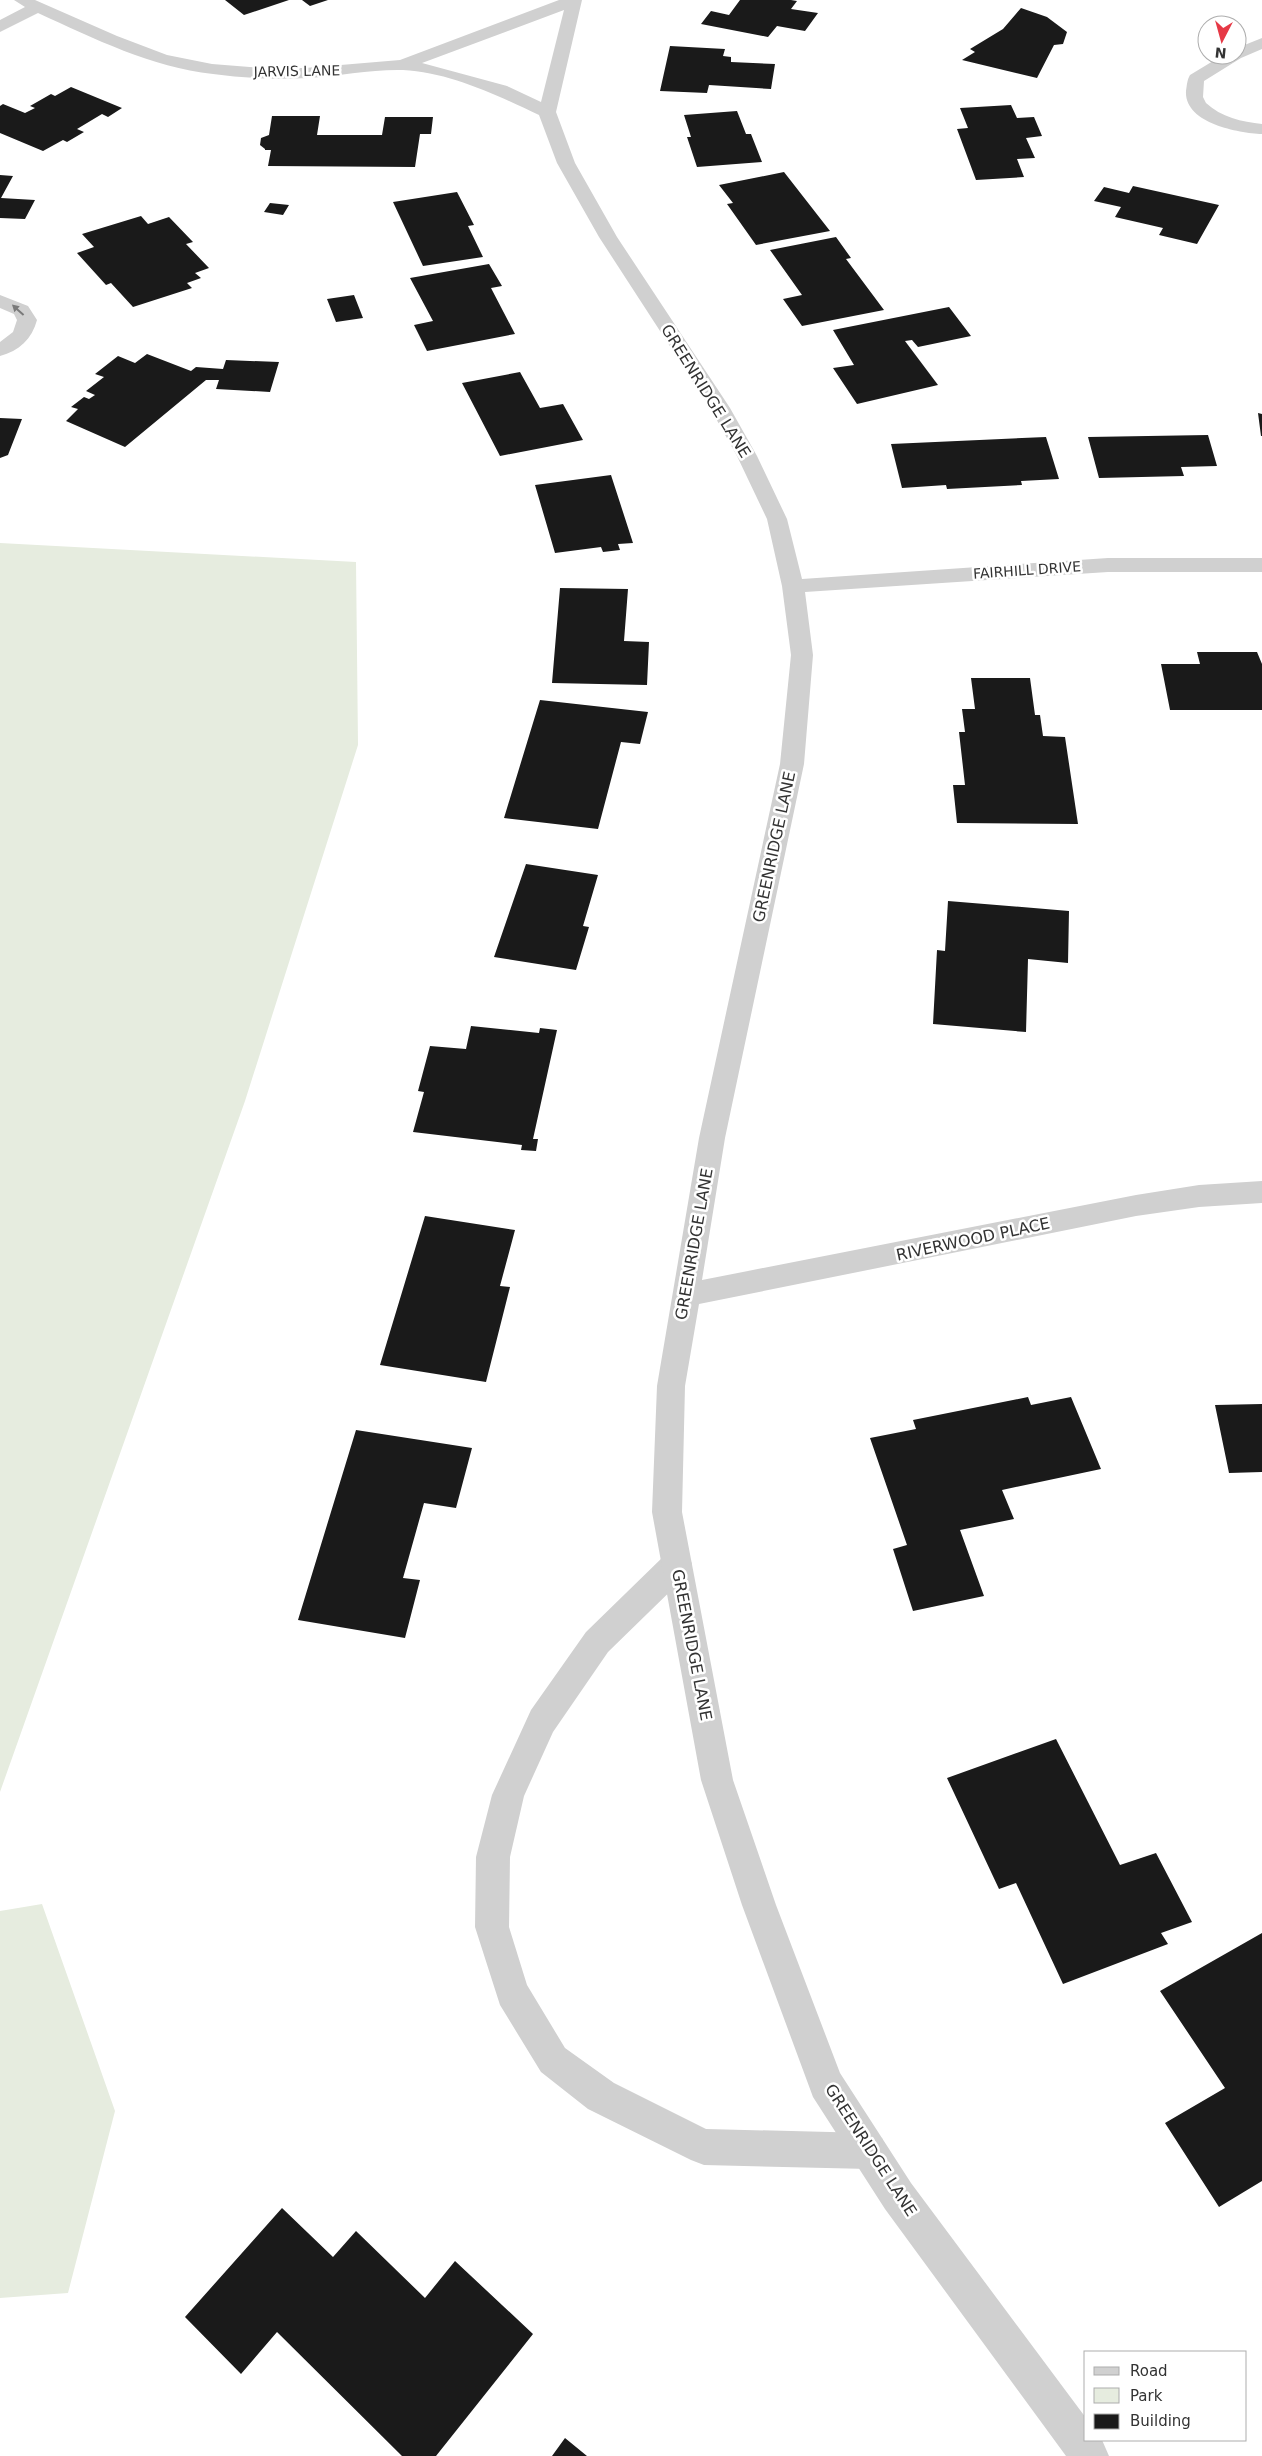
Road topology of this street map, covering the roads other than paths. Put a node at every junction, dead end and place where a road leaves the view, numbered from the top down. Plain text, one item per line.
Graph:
1 (22, 0) edge
2 (574, 0) edge
3 (38, 7) junction
4 (0, 27) edge
5 (1262, 43) edge
6 (1247, 50) edge
7 (403, 65) junction
8 (1219, 65) edge
9 (547, 112) junction
10 (1262, 129) edge
11 (0, 301) edge
12 (0, 350) edge
13 (1262, 565) edge
14 (793, 586) junction
15 (1262, 1192) edge
16 (685, 1295) junction
17 (677, 1564) junction
18 (869, 2151) junction
19 (1090, 2456) edge

1 - 3 street, JARVIS LANE
2 - 7 street, JARVIS LANE
2 - 9 street
3 - 4 street
3 - 7 street, JARVIS LANE
5 - 6 street
7 - 9 street
8 - 10 street
9 - 14 street, GREENRIDGE LANE
12 -> 11 street
13 - 14 street, FAIRHILL DRIVE
14 - 16 street, GREENRIDGE LANE
15 - 16 street, RIVERWOOD PLACE
16 - 17 street, GREENRIDGE LANE
17 - 18 street, GREENRIDGE LANE
17 - 18 street
18 - 19 street, GREENRIDGE LANE

